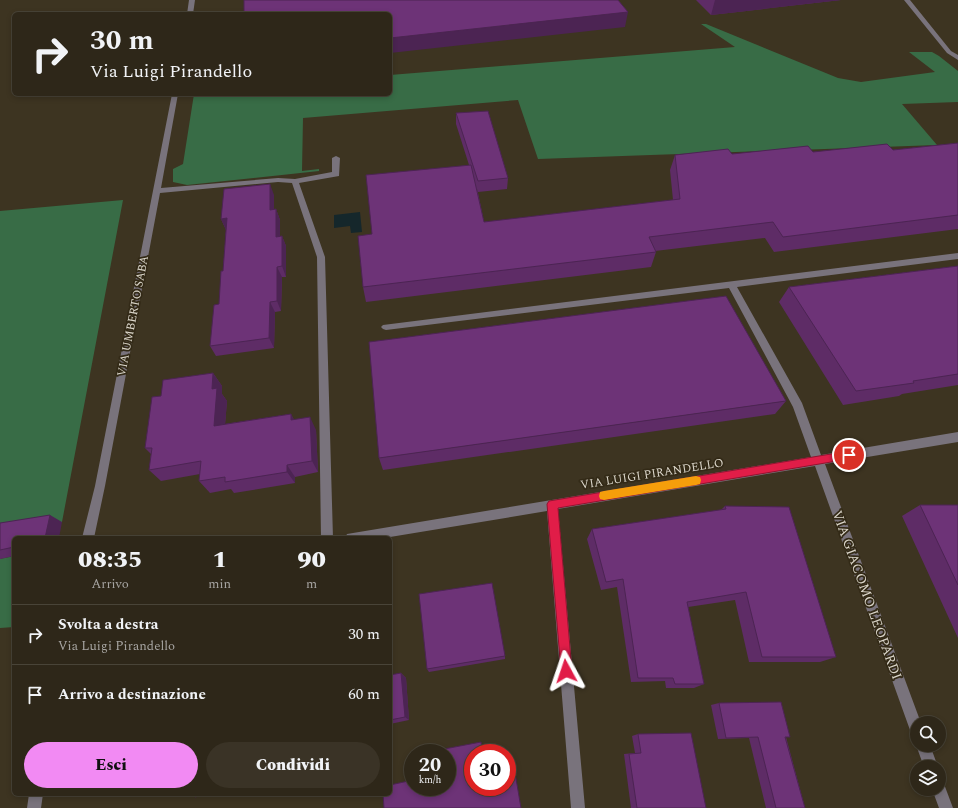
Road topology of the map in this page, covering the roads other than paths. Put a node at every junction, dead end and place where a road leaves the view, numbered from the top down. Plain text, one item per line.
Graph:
1 (192, 0) edge
2 (907, 0) edge
3 (190, 12) edge
4 (958, 58) edge
5 (175, 96) edge
6 (336, 158) dead end
7 (295, 181) junction
8 (158, 192) junction
9 (958, 256) edge
10 (730, 284) junction
11 (386, 327) dead end
12 (958, 437) edge
13 (817, 460) junction
14 (552, 504) junction
15 (88, 536) edge
16 (327, 536) edge
17 (362, 536) edge
18 (912, 716) edge
19 (36, 796) edge
20 (942, 796) edge
21 (34, 808) edge
22 (578, 808) edge
23 (946, 808) edge

1 - 3 street
2 - 4 street
5 - 8 street, VIA UMBERTO SABA
6 - 7 street
7 - 8 street
7 - 16 street
8 - 15 street, VIA UMBERTO SABA
9 - 10 street
10 - 11 street
10 - 13 street, VIA GIACOMO LEOPARDI
12 - 13 street, VIA LUIGI PIRANDELLO
13 - 14 street, VIA LUIGI PIRANDELLO
13 - 18 street, VIA GIACOMO LEOPARDI
14 - 17 street, VIA LUIGI PIRANDELLO
14 - 22 street
19 - 21 street
20 - 23 street

